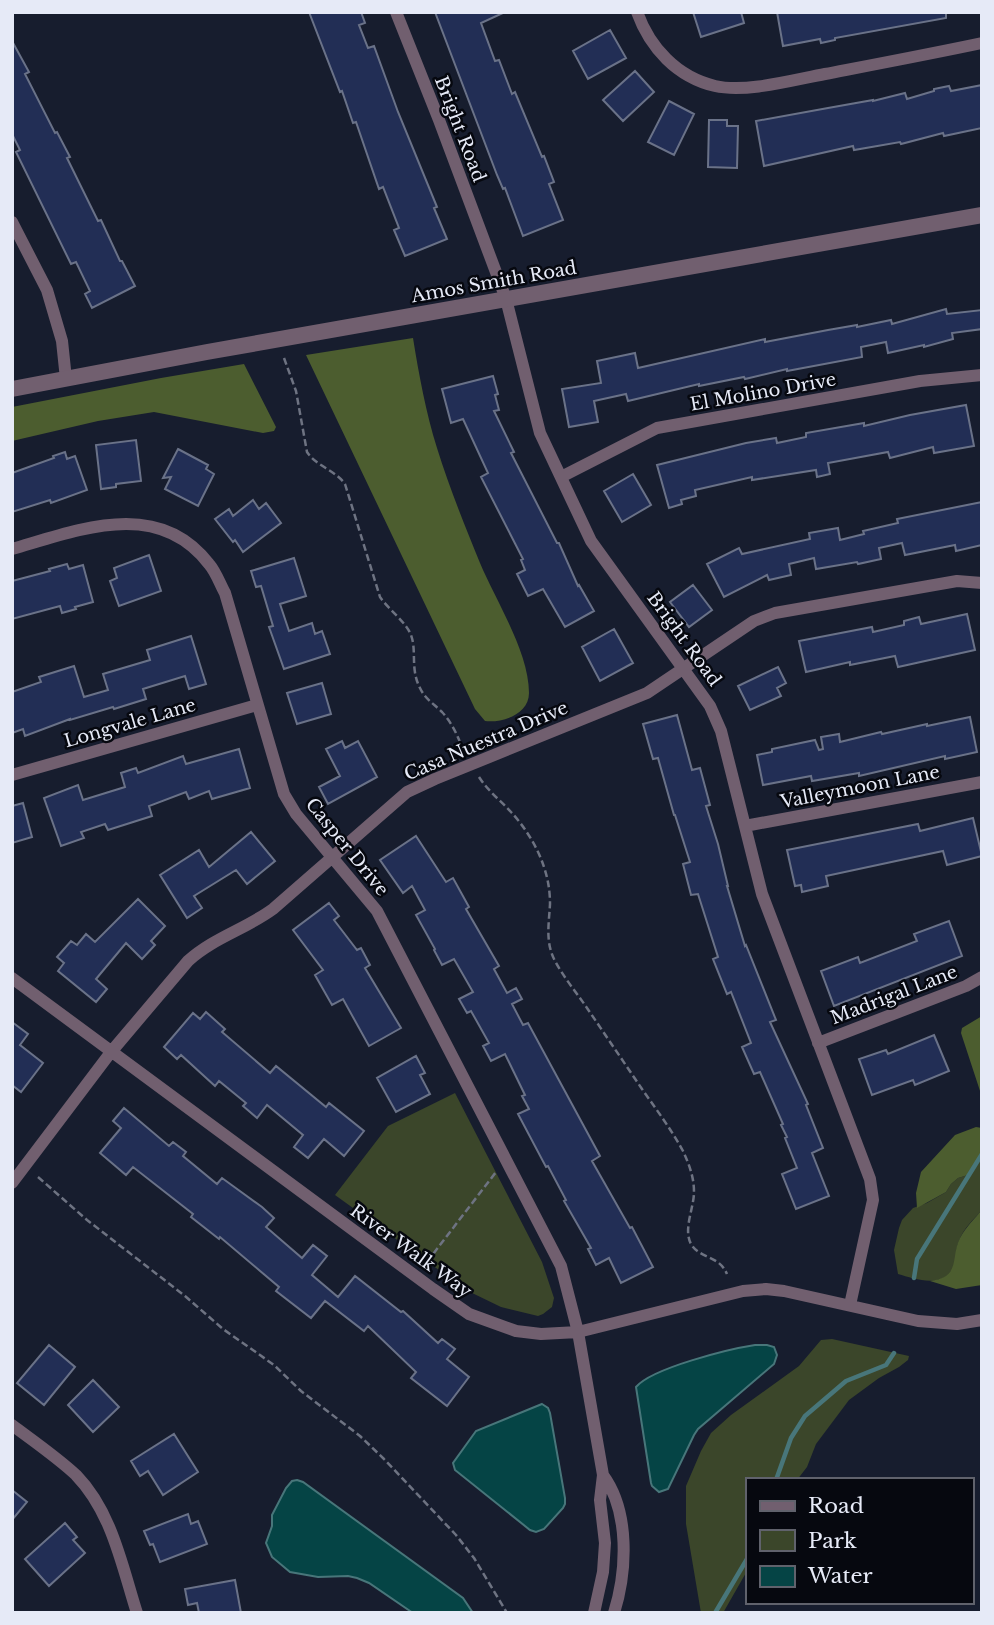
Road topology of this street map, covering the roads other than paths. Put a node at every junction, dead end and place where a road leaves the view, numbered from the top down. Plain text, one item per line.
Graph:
1 (396, 12) edge
2 (637, 12) edge
3 (982, 43) edge
4 (982, 215) edge
5 (12, 222) edge
6 (506, 299) junction
7 (982, 375) edge
8 (66, 379) junction
9 (12, 389) edge
10 (561, 477) junction
11 (12, 549) edge
12 (982, 583) edge
13 (683, 669) junction
14 (257, 705) junction
15 (12, 775) edge
16 (982, 782) edge
17 (745, 826) junction
18 (332, 858) junction
19 (982, 977) edge
20 (12, 978) edge
21 (818, 1043) junction
22 (111, 1052) junction
23 (12, 1183) edge
24 (850, 1305) junction
25 (982, 1321) edge
26 (578, 1332) junction
27 (12, 1425) edge
28 (603, 1475) junction
29 (137, 1613) edge
30 (594, 1613) edge
31 (614, 1613) edge

1 - 6 street, Bright Road
2 - 3 street
4 - 6 street, Amos Smith Road
5 - 8 street
6 - 8 street, Amos Smith Road
6 - 10 street, Bright Road
7 - 10 street, El Molino Drive
8 - 9 street, Amos Smith Road
10 - 13 street, Bright Road
11 - 14 street, Casper Drive
12 - 13 street, Casa Nuestra Drive
13 - 17 street, Bright Road
13 - 18 street, Casa Nuestra Drive
14 - 15 street, Longvale Lane
14 - 18 street, Casper Drive
16 - 17 street, Valleymoon Lane
17 - 21 street, Bright Road
18 - 22 street, Casa Nuestra Drive
18 - 26 street, Casper Drive
19 - 21 street, Madrigal Lane
20 - 22 street, River Walk Way
21 - 24 street, Bright Road
22 - 23 street, Casa Nuestra Drive
22 - 26 street, River Walk Way
24 - 25 street, River Walk Way
24 - 26 street, River Walk Way
26 - 28 street, Casper Drive
27 - 29 street
28 - 30 street
28 - 31 street

